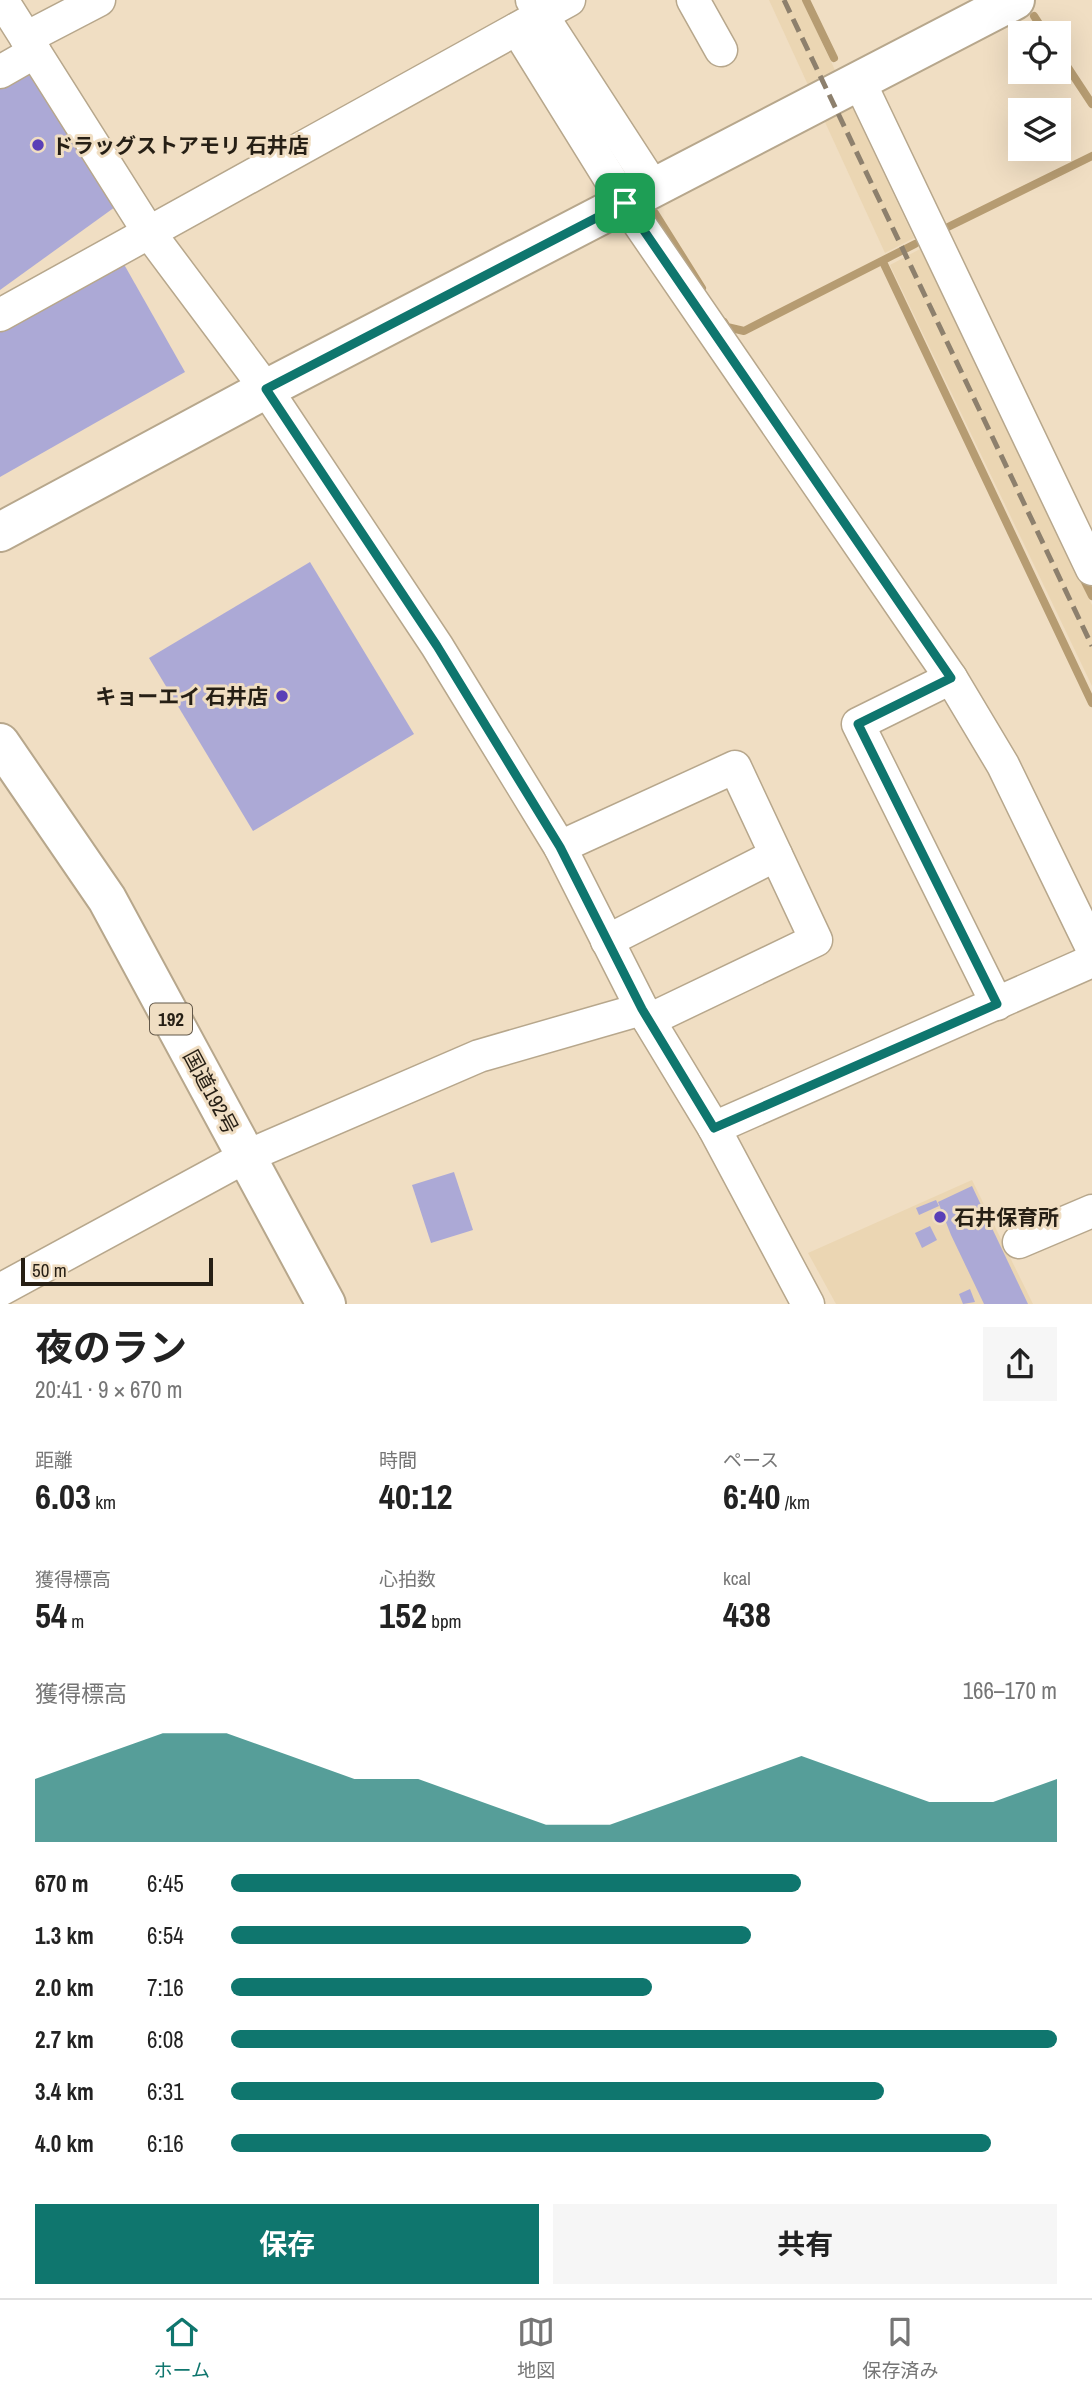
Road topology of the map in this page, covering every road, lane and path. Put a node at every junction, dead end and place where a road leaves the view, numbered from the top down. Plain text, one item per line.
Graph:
1 (2, 0) edge
2 (99, 0) edge
3 (569, 0) edge
4 (693, 0) edge
5 (1015, 0) edge
6 (530, 15) edge
7 (30, 45) junction
8 (721, 50) dead end
9 (0, 72) edge
10 (859, 81) junction
11 (639, 196) junction
12 (148, 231) junction
13 (0, 315) edge
14 (266, 389) junction
15 (0, 532) edge
16 (1092, 569) edge
17 (951, 678) junction
18 (0, 743) edge
19 (560, 847) junction
20 (776, 855) junction
21 (607, 941) junction
22 (1092, 948) edge
23 (1092, 961) edge
24 (997, 1004) junction
25 (645, 1015) junction
26 (714, 1128) junction
27 (245, 1157) junction
28 (1092, 1211) edge
29 (1019, 1242) dead end
30 (0, 1290) edge
31 (326, 1304) edge
32 (808, 1304) edge

1 - 7 street
2 - 7 street
3 - 6 street
4 - 8 street
5 - 10 main road
6 - 11 street
6 - 12 street
7 - 9 street
7 - 12 street
10 - 11 main road
10 - 16 street
11 - 14 main road
11 - 17 street
12 - 13 street
12 - 14 street
14 - 15 main road
14 - 19 street
17 - 22 street
17 - 24 street
18 - 27 main road, 国道192号 / 192
19 - 20 street
19 - 21 street
20 - 21 street
20 - 25 street
21 - 25 street
23 - 24 street
24 - 26 street
25 - 26 street
25 - 27 street
26 - 32 street
27 - 30 street
27 - 31 main road, 国道192号 / 192
28 - 29 street

